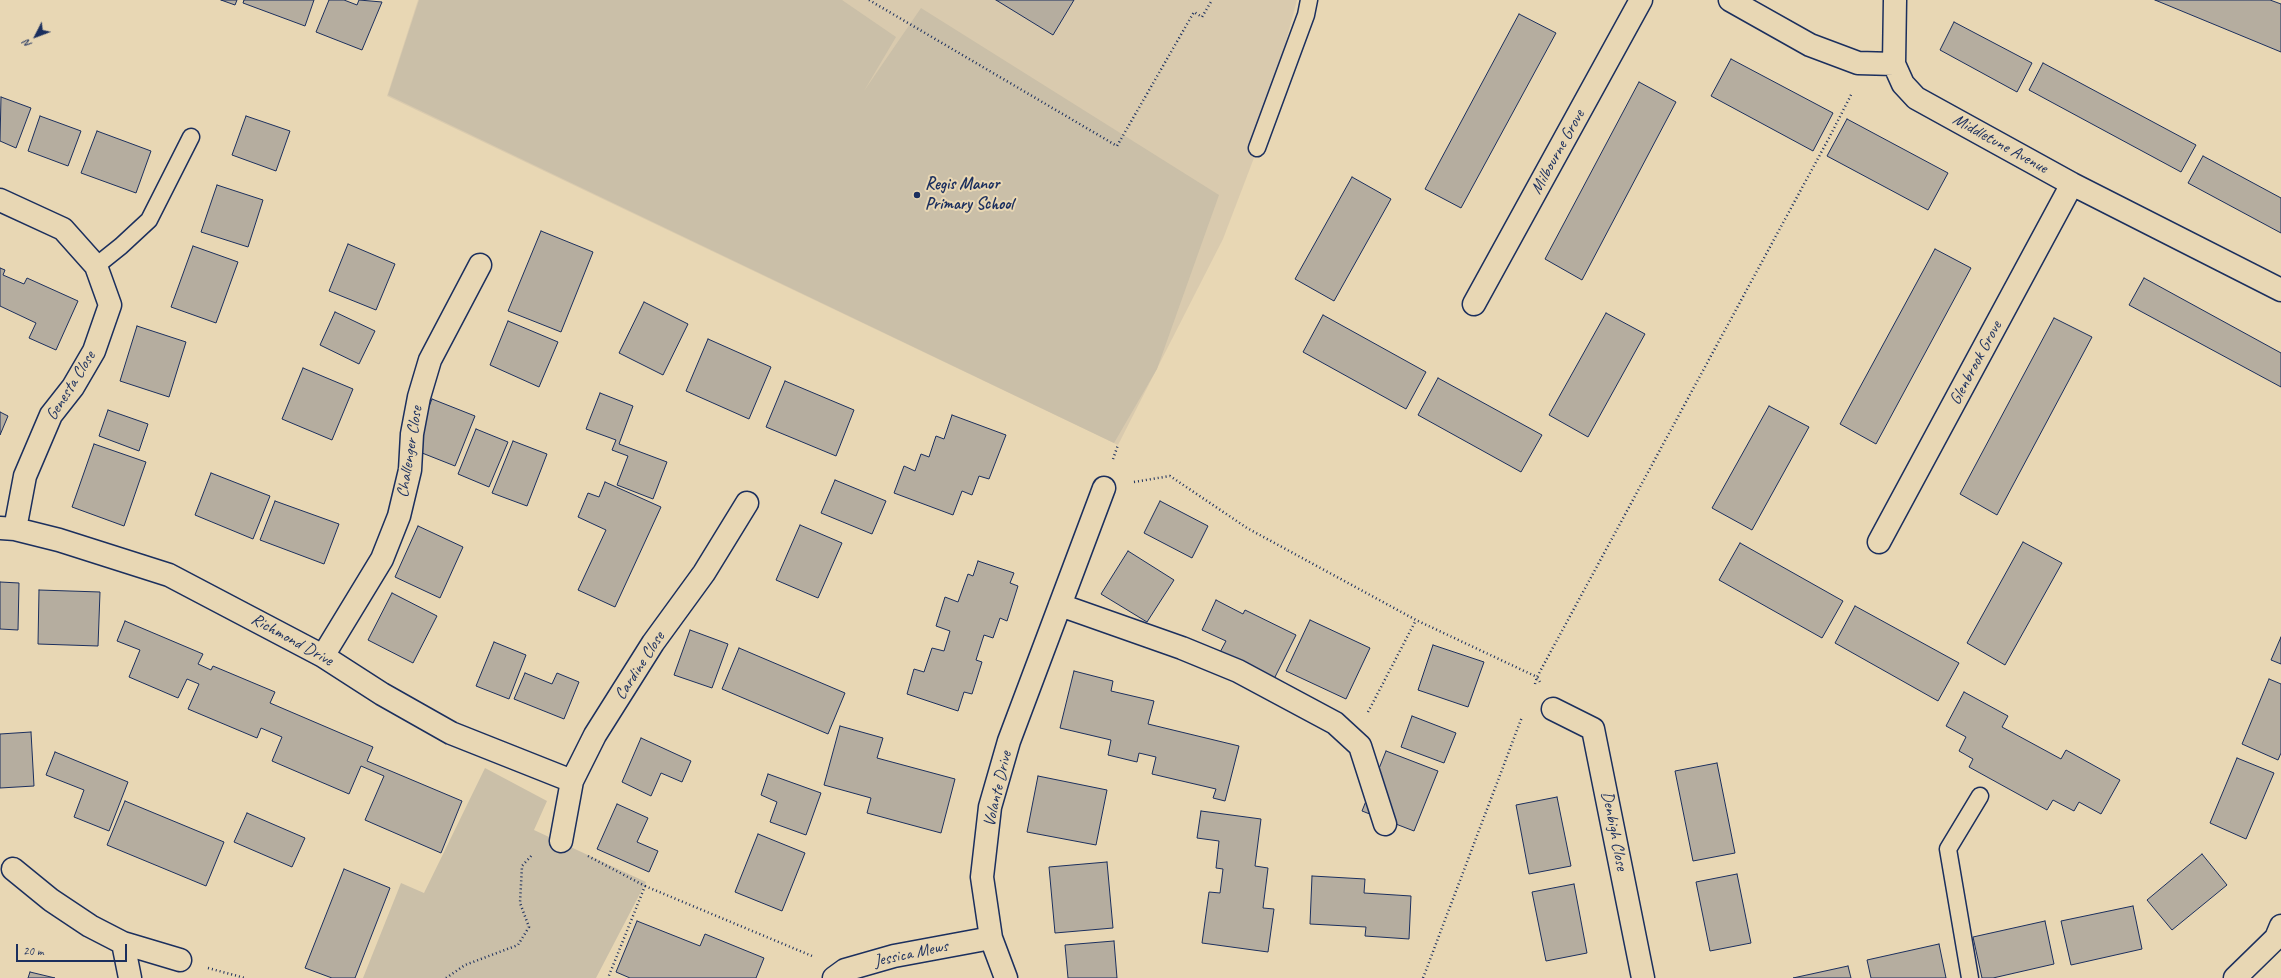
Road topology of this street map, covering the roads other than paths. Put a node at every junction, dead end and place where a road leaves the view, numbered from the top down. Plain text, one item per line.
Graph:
1 (1309, 0) edge
2 (1641, 0) edge
3 (1730, 0) edge
4 (1895, 0) edge
5 (1894, 64) junction
6 (191, 137) dead end
7 (1258, 148) dead end
8 (2072, 184) junction
9 (0, 200) edge
10 (480, 265) dead end
11 (96, 266) junction
12 (2281, 290) edge
13 (1474, 304) dead end
14 (1104, 488) road end
15 (747, 503) dead end
16 (8, 528) edge
17 (1879, 542) dead end
18 (1060, 604) junction
19 (323, 656) junction
20 (1553, 709) road end
21 (572, 781) junction
22 (1980, 796) dead end
23 (1385, 824) dead end
24 (561, 842) road end
25 (13, 869) dead end
26 (2279, 935) edge
27 (991, 938) junction
28 (123, 943) junction
29 (180, 960) road end
30 (840, 974) edge
31 (130, 978) edge
32 (1006, 978) edge
33 (1643, 978) edge
34 (1970, 978) edge
35 (2235, 978) edge

1 - 7 lane
2 - 13 street, Milbourne Grove
3 - 5 street
4 - 5 street
5 - 8 street, Middletune Avenue
6 - 11 lane
8 - 12 street, Middletune Avenue
8 - 17 street, Glenbrook Grove
9 - 11 street, Genesta Close
10 - 19 street, Challenger Close
11 - 16 street, Genesta Close
14 - 18 street, Volante Drive
15 - 21 street, Cardine Close
16 - 19 street, Richmond Drive
18 - 23 street
18 - 27 street, Volante Drive
19 - 21 street, Richmond Drive
20 - 33 street, Denbigh Close
21 - 24 street, Cardine Close
22 - 34 lane
25 - 28 street
26 - 35 street
27 - 30 street, Jessica Mews
27 - 32 street, Volante Drive
28 - 29 street
28 - 31 street

